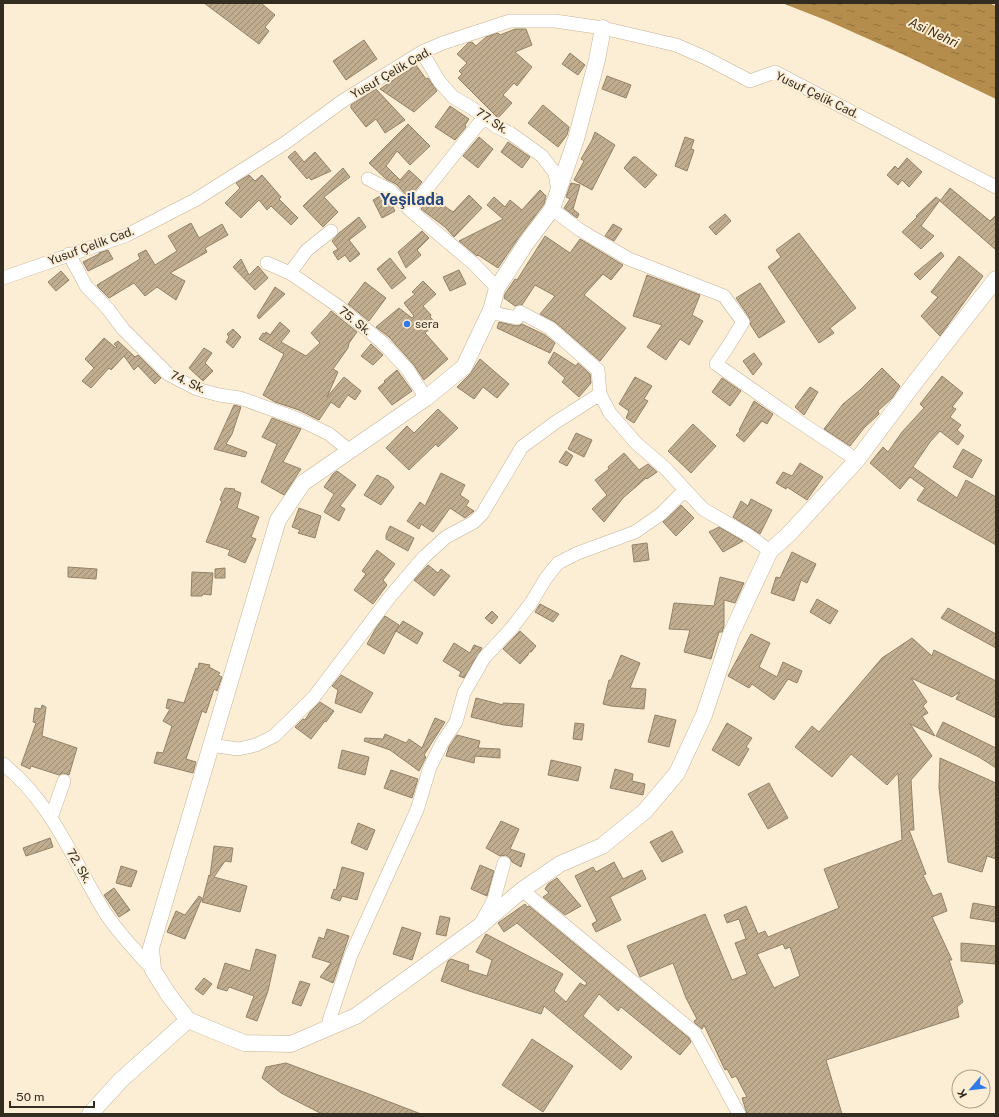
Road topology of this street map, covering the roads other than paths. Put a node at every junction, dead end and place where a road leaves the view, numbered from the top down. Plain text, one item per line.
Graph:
1 (603, 28) junction
2 (422, 52) junction
3 (484, 117) junction
4 (368, 179) dead end
5 (996, 187) edge
6 (558, 190) junction
7 (552, 209) junction
8 (410, 210) junction
9 (330, 231) dead end
10 (69, 254) junction
11 (267, 263) dead end
12 (290, 273) junction
13 (3, 278) edge
14 (996, 280) edge
15 (498, 288) junction
16 (491, 310) junction
17 (600, 394) junction
18 (426, 398) junction
19 (350, 451) junction
20 (857, 460) junction
21 (685, 490) junction
22 (770, 551) junction
23 (210, 745) junction
24 (3, 764) edge
25 (64, 781) dead end
26 (51, 818) junction
27 (504, 863) dead end
28 (522, 890) junction
29 (480, 926) junction
30 (153, 970) junction
31 (188, 1020) junction
32 (330, 1027) junction
33 (90, 1114) edge
34 (739, 1114) edge

1 - 2 street, Yusuf Çelik Cad.
1 - 5 street, Yusuf Çelik Cad.
1 - 6 street
2 - 3 street, 77. Sk.
2 - 10 street, Yusuf Çelik Cad.
3 - 6 street, 77. Sk.
3 - 8 street
4 - 8 street
6 - 7 street
7 - 15 street
7 - 20 street
8 - 15 street
9 - 12 street
10 - 13 street, Yusuf Çelik Cad.
10 - 19 street, 74. Sk.
11 - 12 street, 75. Sk.
12 - 18 street, 75. Sk.
14 - 20 street
15 - 16 street
16 - 17 street
16 - 18 street
17 - 21 street
17 - 23 street
18 - 19 street
19 - 23 street
20 - 22 street
21 - 22 street
21 - 32 street
22 - 28 street
23 - 30 street
24 - 26 street, 72. Sk.
25 - 26 street
26 - 30 street, 72. Sk.
27 - 29 street
28 - 29 street
28 - 34 street
29 - 32 street
30 - 31 street
31 - 32 street
31 - 33 street

